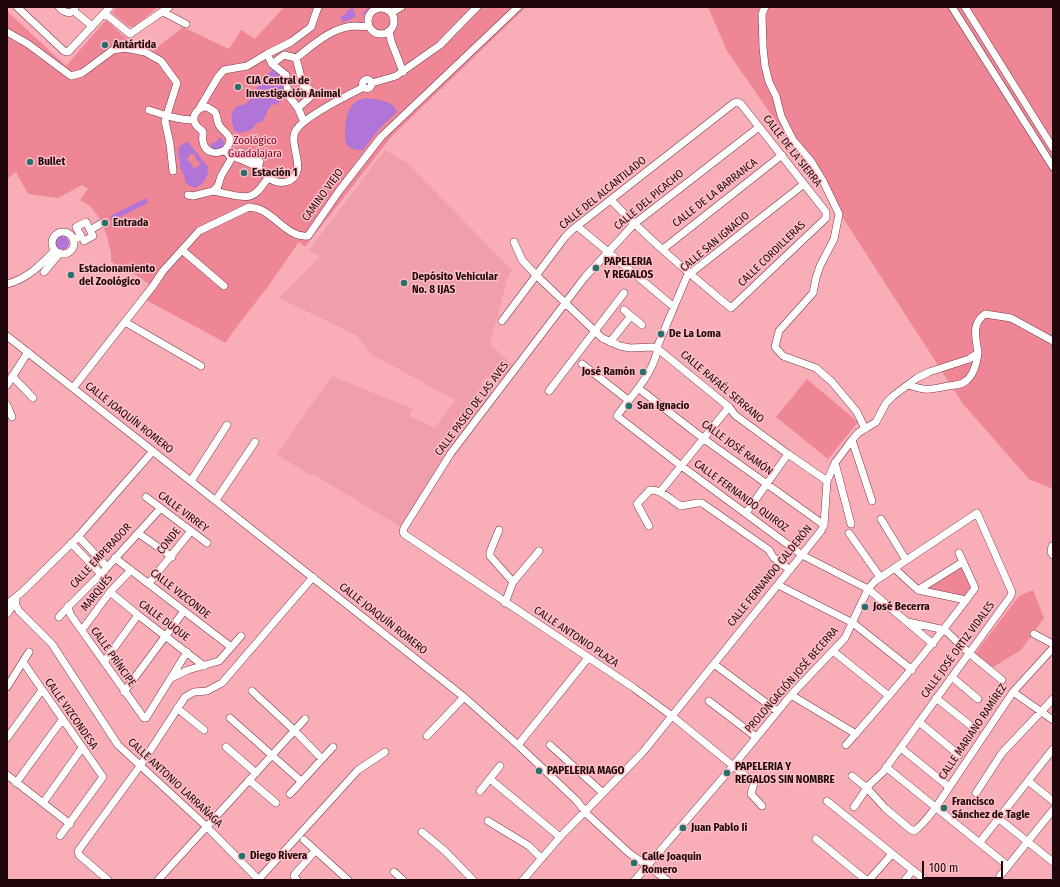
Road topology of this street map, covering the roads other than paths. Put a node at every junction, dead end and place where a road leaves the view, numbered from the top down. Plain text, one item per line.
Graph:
1 (17, 7) edge
2 (59, 7) edge
3 (110, 7) edge
4 (169, 7) edge
5 (318, 7) edge
6 (400, 7) edge
7 (477, 7) edge
8 (518, 7) edge
9 (952, 7) edge
10 (965, 7) edge
11 (75, 9) edge
12 (762, 9) edge
13 (163, 12) junction
14 (104, 13) junction
15 (391, 13) junction
16 (186, 24) dead end
17 (92, 26) junction
18 (369, 26) junction
19 (7, 32) edge
20 (389, 32) junction
21 (378, 34) junction
22 (391, 41) junction
23 (267, 54) junction
24 (296, 58) junction
25 (272, 64) junction
26 (403, 72) junction
27 (737, 102) joint
28 (298, 108) junction
29 (199, 109) junction
30 (149, 110) dead end
31 (166, 115) junction
32 (194, 120) junction
33 (304, 122) junction
34 (759, 127) junction
35 (1053, 148) edge
36 (225, 150) junction
37 (782, 155) junction
38 (234, 158) junction
39 (1053, 167) edge
40 (173, 171) dead end
41 (268, 178) junction
42 (804, 184) junction
43 (213, 191) junction
44 (188, 195) dead end
45 (611, 200) junction
46 (827, 215) joint
47 (102, 223) dead end
48 (634, 224) junction
49 (577, 226) junction
50 (90, 230) junction
51 (73, 240) junction
52 (84, 241) junction
53 (514, 242) dead end
54 (663, 249) junction
55 (182, 250) junction
56 (608, 251) junction
57 (57, 252) junction
58 (690, 274) junction
59 (536, 276) junction
60 (7, 284) edge
61 (224, 286) dead end
62 (624, 293) dead end
63 (565, 303) junction
64 (674, 307) junction
65 (624, 310) dead end
66 (631, 316) junction
67 (502, 321) dead end
68 (125, 322) junction
69 (642, 325) dead end
70 (595, 332) junction
71 (7, 336) edge
72 (1053, 340) edge
73 (610, 342) junction
74 (658, 349) junction
75 (28, 352) junction
76 (978, 353) junction
77 (582, 364) dead end
78 (201, 366) dead end
79 (12, 376) junction
80 (7, 384) edge
81 (908, 385) junction
82 (73, 388) junction
83 (638, 388) junction
84 (549, 391) dead end
85 (33, 398) dead end
86 (628, 400) junction
87 (7, 405) edge
88 (729, 407) junction
89 (617, 416) joint
90 (12, 417) dead end
91 (228, 425) dead end
92 (864, 429) junction
93 (704, 439) junction
94 (852, 440) junction
95 (255, 442) dead end
96 (153, 451) junction
97 (788, 454) junction
98 (835, 464) junction
99 (680, 465) junction
100 (191, 481) junction
101 (827, 481) junction
102 (766, 483) junction
103 (660, 492) junction
104 (146, 498) dead end
105 (216, 500) junction
106 (872, 501) dead end
107 (160, 509) junction
108 (746, 513) junction
109 (977, 513) joint
110 (881, 519) dead end
111 (851, 524) dead end
112 (824, 525) junction
113 (650, 526) dead end
114 (498, 530) dead end
115 (191, 531) junction
116 (403, 532) joint
117 (848, 532) dead end
118 (138, 533) junction
119 (78, 536) junction
120 (71, 543) junction
121 (207, 543) dead end
122 (1052, 546) edge
123 (89, 547) junction
124 (539, 551) dead end
125 (959, 553) dead end
126 (81, 554) junction
127 (802, 554) junction
128 (1053, 556) edge
129 (172, 557) junction
130 (116, 558) junction
131 (906, 560) junction
132 (963, 562) junction
133 (107, 567) junction
134 (894, 568) junction
135 (131, 570) junction
136 (790, 570) junction
137 (101, 574) junction
138 (313, 577) junction
139 (880, 577) junction
140 (512, 582) junction
141 (149, 583) junction
142 (778, 585) junction
143 (868, 589) junction
144 (918, 590) junction
145 (110, 592) junction
146 (966, 600) junction
147 (12, 602) edge
148 (506, 603) junction
149 (68, 606) junction
150 (184, 611) junction
151 (7, 614) edge
152 (138, 615) junction
153 (59, 617) dead end
154 (906, 622) junction
155 (853, 623) junction
156 (82, 630) junction
157 (945, 630) junction
158 (1034, 634) dead end
159 (165, 636) junction
160 (241, 636) dead end
161 (933, 644) junction
162 (1053, 644) edge
163 (230, 647) junction
164 (1053, 648) edge
165 (833, 651) junction
166 (29, 652) dead end
167 (188, 652) junction
168 (969, 653) junction
169 (588, 658) junction
170 (23, 662) junction
171 (104, 662) junction
172 (714, 664) junction
173 (204, 666) junction
174 (912, 670) junction
175 (952, 677) junction
176 (171, 678) junction
177 (1002, 680) dead end
178 (7, 686) edge
179 (42, 690) junction
180 (252, 691) dead end
181 (124, 692) junction
182 (1013, 692) junction
183 (792, 695) junction
184 (889, 696) junction
185 (464, 697) junction
186 (936, 698) junction
187 (1053, 699) edge
188 (978, 700) dead end
189 (709, 701) dead end
190 (177, 708) junction
191 (777, 711) junction
192 (1041, 711) junction
193 (672, 716) junction
194 (230, 718) dead end
195 (305, 719) dead end
196 (62, 720) junction
197 (1053, 720) edge
198 (919, 722) junction
199 (204, 730) dead end
200 (294, 730) junction
201 (976, 730) dead end
202 (856, 734) junction
203 (8, 735) edge
204 (427, 736) dead end
205 (756, 737) junction
206 (518, 745) junction
207 (550, 745) dead end
208 (846, 745) dead end
209 (333, 747) dead end
210 (82, 748) junction
211 (226, 748) dead end
212 (901, 748) junction
213 (1053, 749) edge
214 (385, 752) dead end
215 (272, 755) junction
216 (959, 755) dead end
217 (322, 758) junction
218 (140, 766) junction
219 (500, 766) dead end
220 (733, 766) junction
221 (886, 767) junction
222 (256, 773) junction
223 (7, 776) edge
224 (852, 776) dead end
225 (490, 779) junction
226 (249, 780) junction
227 (301, 781) junction
228 (1028, 781) junction
229 (16, 783) junction
230 (949, 787) junction
231 (866, 788) junction
232 (480, 791) dead end
233 (603, 793) junction
234 (976, 793) dead end
235 (290, 794) dead end
236 (827, 801) dead end
237 (1053, 801) edge
238 (43, 803) junction
239 (276, 803) dead end
240 (762, 806) dead end
241 (854, 807) dead end
242 (936, 807) junction
243 (1053, 810) edge
244 (585, 812) junction
245 (998, 818) junction
246 (488, 822) dead end
247 (70, 824) junction
248 (207, 827) junction
249 (422, 832) dead end
250 (60, 836) dead end
251 (560, 836) junction
252 (816, 839) dead end
253 (304, 840) dead end
254 (980, 842) junction
255 (1027, 842) junction
256 (315, 850) junction
257 (892, 854) junction
258 (541, 858) junction
259 (1053, 862) edge
260 (646, 866) junction
261 (1008, 866) junction
262 (913, 870) junction
263 (394, 872) dead end
264 (1000, 876) dead end
265 (108, 880) edge
266 (158, 880) edge
267 (258, 880) edge
268 (297, 880) edge
269 (348, 880) edge
270 (403, 880) edge
271 (472, 880) edge
272 (523, 880) edge
273 (635, 880) edge
274 (667, 880) edge
275 (866, 880) edge
276 (869, 880) edge
277 (905, 880) edge
278 (925, 880) edge

1 - 17 street
2 - 11 street
3 - 14 street
4 - 13 street
5 - 23 street
6 - 15 street
7 - 26 street
8 - 55 street, CAMINO VIEJO
9 - 39 street
10 - 35 street
11 - 17 street
12 - 92 street
13 - 14 street
13 - 16 street
14 - 17 street
15 - 18 street
15 - 20 street
18 - 21 street
18 - 24 street
19 - 31 street
20 - 21 street
20 - 22 street
21 - 22 street
22 - 26 street
23 - 25 street
23 - 29 street
24 - 25 street
24 - 28 street
25 - 28 street
26 - 33 street
27 - 34 street, CALLE DE LA SIERRA
27 - 45 street, CALLE DEL ALCANTILADO
28 - 33 street
29 - 32 street
29 - 36 street
30 - 31 street
31 - 32 street
31 - 40 street
32 - 36 street
33 - 41 street
34 - 37 street, CALLE DE LA SIERRA
34 - 48 street, CALLE DEL PICACHO
36 - 38 street
37 - 42 street, CALLE DE LA SIERRA
37 - 54 street, CALLE DE LA BARRANCA
38 - 41 street
38 - 43 street
41 - 43 street
42 - 46 street, CALLE DE LA SIERRA
42 - 58 street, CALLE SAN IGNACIO
43 - 44 street
45 - 48 street
45 - 49 street, CALLE DEL ALCANTILADO
46 - 58 street, CALLE CORDILLERAS
47 - 50 street
48 - 54 street
48 - 56 street, CALLE DEL PICACHO
49 - 56 street
49 - 59 street, CALLE DEL ALCANTILADO
50 - 52 street
50 - 52 street
51 - 52 street
51 - 57 street
51 - 57 street
53 - 59 street
54 - 58 street
55 - 61 street
55 - 68 street, CAMINO VIEJO
56 - 63 street, CALLE DEL PICACHO
56 - 64 street
57 - 60 street
58 - 64 street, CALLE SAN IGNACIO
59 - 63 street
59 - 67 street, CALLE DEL ALCANTILADO
62 - 70 street
63 - 70 street
63 - 116 street, CALLE PASEO DE LAS AVES
64 - 74 street, CALLE SAN IGNACIO
65 - 66 street
66 - 69 street
66 - 73 street
68 - 78 street
68 - 82 street, CAMINO VIEJO
70 - 73 street
70 - 84 street
71 - 75 street, CALLE JOAQUÍN ROMERO
72 - 76 street
73 - 74 street
74 - 83 street, CALLE SAN IGNACIO
74 - 88 street, CALLE RAFAÉL SERRANO
75 - 79 street
75 - 82 street, CALLE JOAQUÍN ROMERO
76 - 81 street, CALLE FERNANDO CALDERÓN
76 - 81 street
77 - 86 street
79 - 80 street
79 - 85 street
81 - 92 street, CALLE FERNANDO CALDERÓN
82 - 96 street, CALLE JOAQUÍN ROMERO
83 - 86 street, CALLE SAN IGNACIO
83 - 93 street, CALLE JOSÉ RAMÓN
86 - 89 street, CALLE SAN IGNACIO
87 - 90 street
88 - 93 street
88 - 97 street, CALLE RAFAÉL SERRANO
89 - 99 street, CALLE FERNANDO QUIROZ
91 - 100 street
92 - 94 street, CALLE FERNANDO CALDERÓN
93 - 99 street
93 - 102 street, CALLE JOSÉ RAMÓN
94 - 98 street, CALLE FERNANDO CALDERÓN
94 - 106 street
95 - 105 street
96 - 100 street, CALLE JOAQUÍN ROMERO
96 - 119 street
97 - 101 street, CALLE RAFAÉL SERRANO
97 - 102 street
98 - 101 street, CALLE FERNANDO CALDERÓN
98 - 111 street
99 - 103 street
99 - 108 street, CALLE FERNANDO QUIROZ
100 - 105 street, CALLE JOAQUÍN ROMERO
101 - 112 street, CALLE FERNANDO CALDERÓN
102 - 108 street
102 - 112 street, CALLE JOSÉ RAMÓN
103 - 113 street
103 - 136 street
104 - 107 street, CALLE VIRREY
105 - 138 street, CALLE JOAQUÍN ROMERO
107 - 115 street, CALLE VIRREY
107 - 118 street, CALLE EMPERADOR
108 - 127 street, CALLE FERNANDO QUIROZ
109 - 131 street, PROLONGACIÓN JOSÉ BECERRA
109 - 168 street, CALLE JOSÉ ORTIZ VIDALES
110 - 131 street
112 - 127 street, CALLE FERNANDO CALDERÓN
114 - 140 street
115 - 121 street, CALLE VIRREY
115 - 129 street, CONDE
116 - 148 street, CALLE ANTONIO PLAZA
117 - 139 street
118 - 129 street
118 - 130 street, CALLE EMPERADOR
119 - 120 street
119 - 123 street
120 - 126 street
120 - 147 street
122 - 128 street
123 - 126 street
123 - 133 street
124 - 140 street
125 - 132 street
126 - 137 street
127 - 136 street, CALLE FERNANDO CALDERÓN
127 - 143 street, CALLE FERNANDO QUIROZ
129 - 141 street, CONDE
130 - 133 street, CALLE EMPERADOR
130 - 135 street, CALLE VIZCONDE
131 - 134 street, PROLONGACIÓN JOSÉ BECERRA
132 - 144 street
132 - 146 street
133 - 137 street, CALLE EMPERADOR
134 - 139 street, PROLONGACIÓN JOSÉ BECERRA
134 - 144 street
135 - 141 street, CALLE VIZCONDE
135 - 145 street, MARQUÉS
136 - 142 street, CALLE FERNANDO CALDERÓN
137 - 149 street, CALLE EMPERADOR
138 - 185 street, CALLE JOAQUÍN ROMERO
138 - 190 street
139 - 143 street, PROLONGACIÓN JOSÉ BECERRA
140 - 148 street
141 - 150 street, CALLE VIZCONDE
142 - 155 street
142 - 172 street, CALLE FERNANDO CALDERÓN
143 - 154 street, CALLE FERNANDO QUIROZ
143 - 155 street, PROLONGACIÓN JOSÉ BECERRA
144 - 146 street
145 - 152 street, CALLE DUQUE
145 - 156 street, MARQUÉS
146 - 157 street
147 - 151 street
147 - 218 street, CALLE ANTONIO LARRAÑAGA
148 - 169 street, CALLE ANTONIO PLAZA
149 - 153 street, CALLE EMPERADOR
149 - 156 street, CALLE PRÍNCIPE
150 - 159 street
150 - 163 street, CALLE VIZCONDE
152 - 159 street, CALLE DUQUE
152 - 171 street
154 - 157 street
154 - 161 street, CALLE FERNANDO QUIROZ
155 - 165 street, PROLONGACIÓN JOSÉ BECERRA
155 - 174 street
156 - 171 street, CALLE PRÍNCIPE
157 - 161 street
157 - 168 street
158 - 162 street
159 - 167 street, CALLE DUQUE
159 - 181 street
160 - 163 street
161 - 174 street
163 - 173 street
164 - 182 street, CALLE MARIANO RAMÍREZ
165 - 183 street, PROLONGACIÓN JOSÉ BECERRA
165 - 184 street
166 - 170 street
167 - 173 street, CALLE DUQUE
167 - 176 street
168 - 175 street, CALLE JOSÉ ORTIZ VIDALES
168 - 177 street
169 - 193 street, CALLE ANTONIO PLAZA
169 - 206 street
170 - 178 street
170 - 179 street, CALLE VIZCONDESA
171 - 181 street, CALLE PRÍNCIPE
172 - 191 street
172 - 193 street, CALLE FERNANDO CALDERÓN
173 - 176 street
174 - 184 street
175 - 186 street, CALLE JOSÉ ORTIZ VIDALES
175 - 188 street
176 - 181 street, CALLE PRÍNCIPE
179 - 196 street, CALLE VIZCONDESA
179 - 203 street
180 - 200 street
182 - 192 street
182 - 230 street, CALLE MARIANO RAMÍREZ
183 - 191 street, PROLONGACIÓN JOSÉ BECERRA
183 - 202 street
184 - 202 street
185 - 204 street
185 - 206 street, CALLE JOAQUÍN ROMERO
186 - 198 street, CALLE JOSÉ ORTIZ VIDALES
186 - 201 street
187 - 192 street
189 - 205 street
190 - 199 street
190 - 218 street
191 - 205 street, PROLONGACIÓN JOSÉ BECERRA
192 - 197 street
192 - 234 street
193 - 220 street, CALLE ANTONIO PLAZA
193 - 233 street, CALLE FERNANDO CALDERÓN
194 - 215 street
195 - 200 street
196 - 210 street, CALLE VIZCONDESA
196 - 229 street
198 - 212 street, CALLE JOSÉ ORTIZ VIDALES
198 - 216 street
200 - 215 street
200 - 217 street
202 - 208 street
205 - 220 street, PROLONGACIÓN JOSÉ BECERRA
206 - 244 street, CALLE JOAQUÍN ROMERO
207 - 233 street
209 - 217 street
210 - 238 street
210 - 247 street, CALLE VIZCONDESA
211 - 222 street
212 - 221 street, CALLE JOSÉ ORTIZ VIDALES
212 - 230 street
213 - 228 street
214 - 267 street
215 - 222 street
215 - 227 street
217 - 227 street
218 - 248 street, CALLE ANTONIO LARRAÑAGA
218 - 265 street
219 - 225 street
220 - 240 street, CALLE ANTONIO PLAZA
220 - 260 street, PROLONGACIÓN JOSÉ BECERRA
221 - 231 street, CALLE JOSÉ ORTIZ VIDALES
221 - 242 street
222 - 226 street
223 - 229 street
224 - 231 street
225 - 232 street
225 - 251 street
226 - 239 street
226 - 248 street
227 - 235 street
228 - 237 street
228 - 245 street
229 - 238 street
230 - 242 street, CALLE MARIANO RAMÍREZ
231 - 241 street, CALLE JOSÉ ORTIZ VIDALES
231 - 242 street, CALLE MARIANO RAMÍREZ
233 - 244 street, CALLE FERNANDO CALDERÓN
236 - 257 street
238 - 247 street
242 - 254 street
243 - 255 street
244 - 251 street, CALLE FERNANDO CALDERÓN
244 - 260 street, CALLE JOAQUÍN ROMERO
245 - 254 street
245 - 255 street
246 - 258 street
247 - 250 street
248 - 266 street
248 - 267 street, CALLE ANTONIO LARRAÑAGA
249 - 271 street
251 - 258 street, CALLE FERNANDO CALDERÓN
252 - 275 street
253 - 256 street
254 - 261 street
255 - 259 street
255 - 261 street
256 - 268 street
256 - 269 street
257 - 262 street
257 - 276 street
258 - 272 street, CALLE FERNANDO CALDERÓN
260 - 273 street, PROLONGACIÓN JOSÉ BECERRA
260 - 274 street, CALLE JOAQUÍN ROMERO
261 - 264 street
262 - 277 street
262 - 278 street
263 - 270 street

